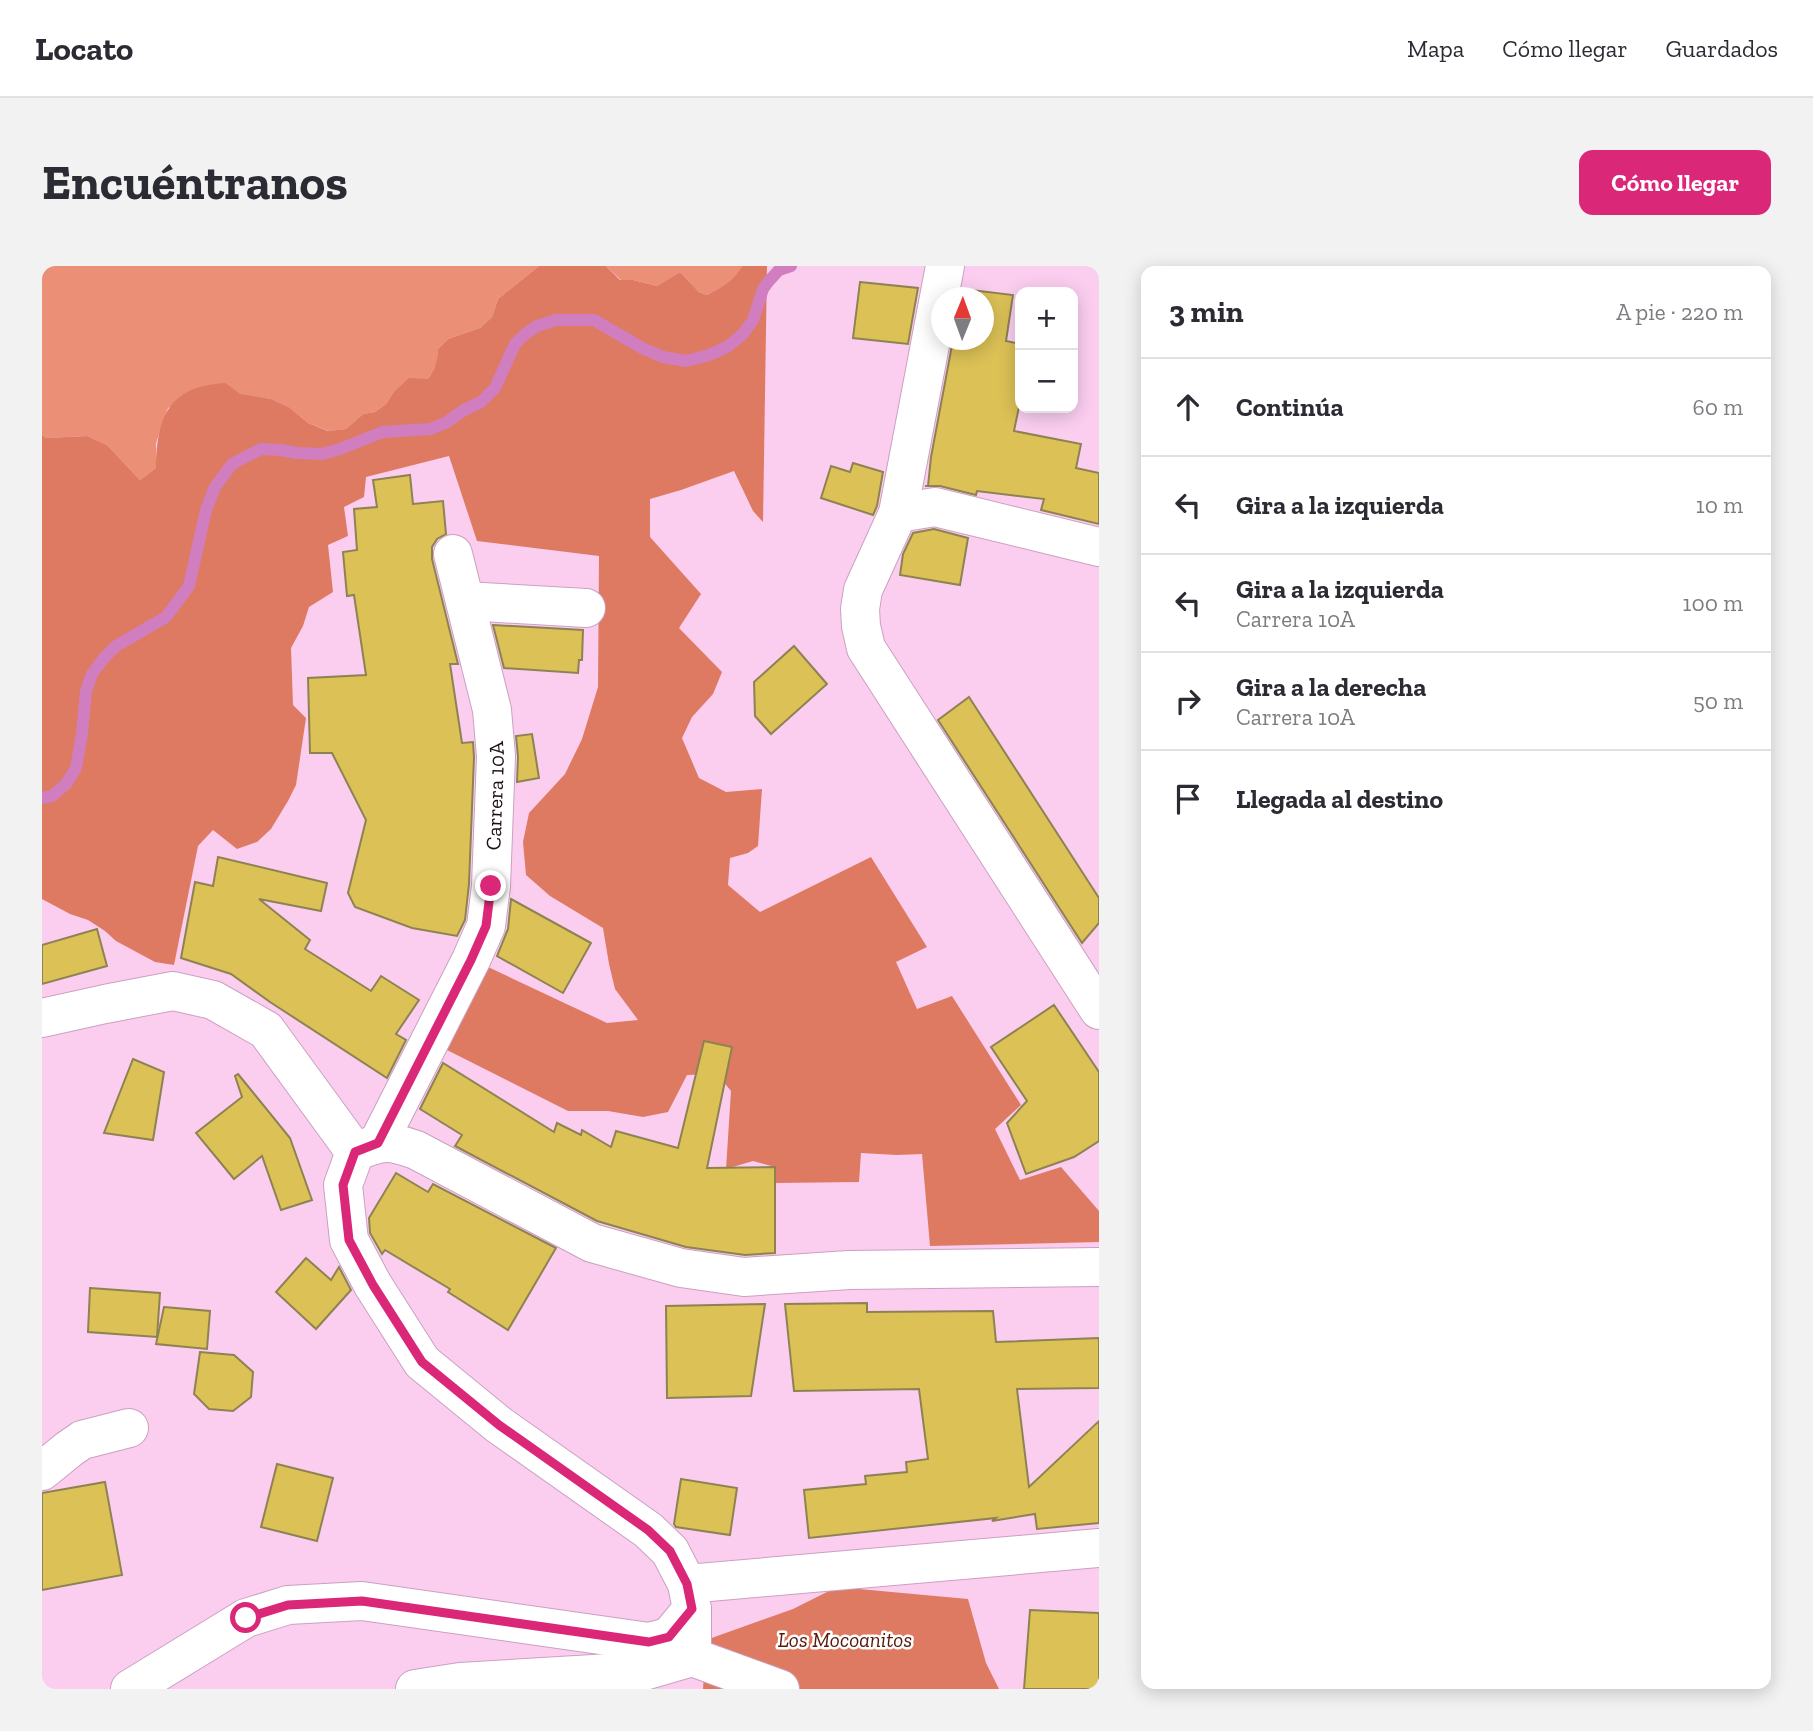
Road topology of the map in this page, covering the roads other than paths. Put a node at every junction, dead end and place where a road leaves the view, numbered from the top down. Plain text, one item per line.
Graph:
1 (944, 266) edge
2 (898, 513) junction
3 (1099, 547) edge
4 (453, 554) dead end
5 (465, 601) junction
6 (586, 608) dead end
7 (1099, 1010) edge
8 (42, 1018) edge
9 (367, 1147) junction
10 (1099, 1267) edge
11 (128, 1428) dead end
12 (42, 1471) edge
13 (1099, 1548) edge
14 (689, 1597) junction
15 (692, 1657) junction
16 (130, 1689) edge
17 (415, 1689) edge
18 (780, 1689) edge

1 - 2 street
2 - 3 street
2 - 7 street
4 - 5 street, Carrera 10A
5 - 6 street
5 - 9 street, Carrera 10A
8 - 9 street
9 - 10 street
9 - 14 street, Carrera 10A
11 - 12 street
13 - 14 street
14 - 15 street
14 - 16 street
15 - 17 street
15 - 18 street

